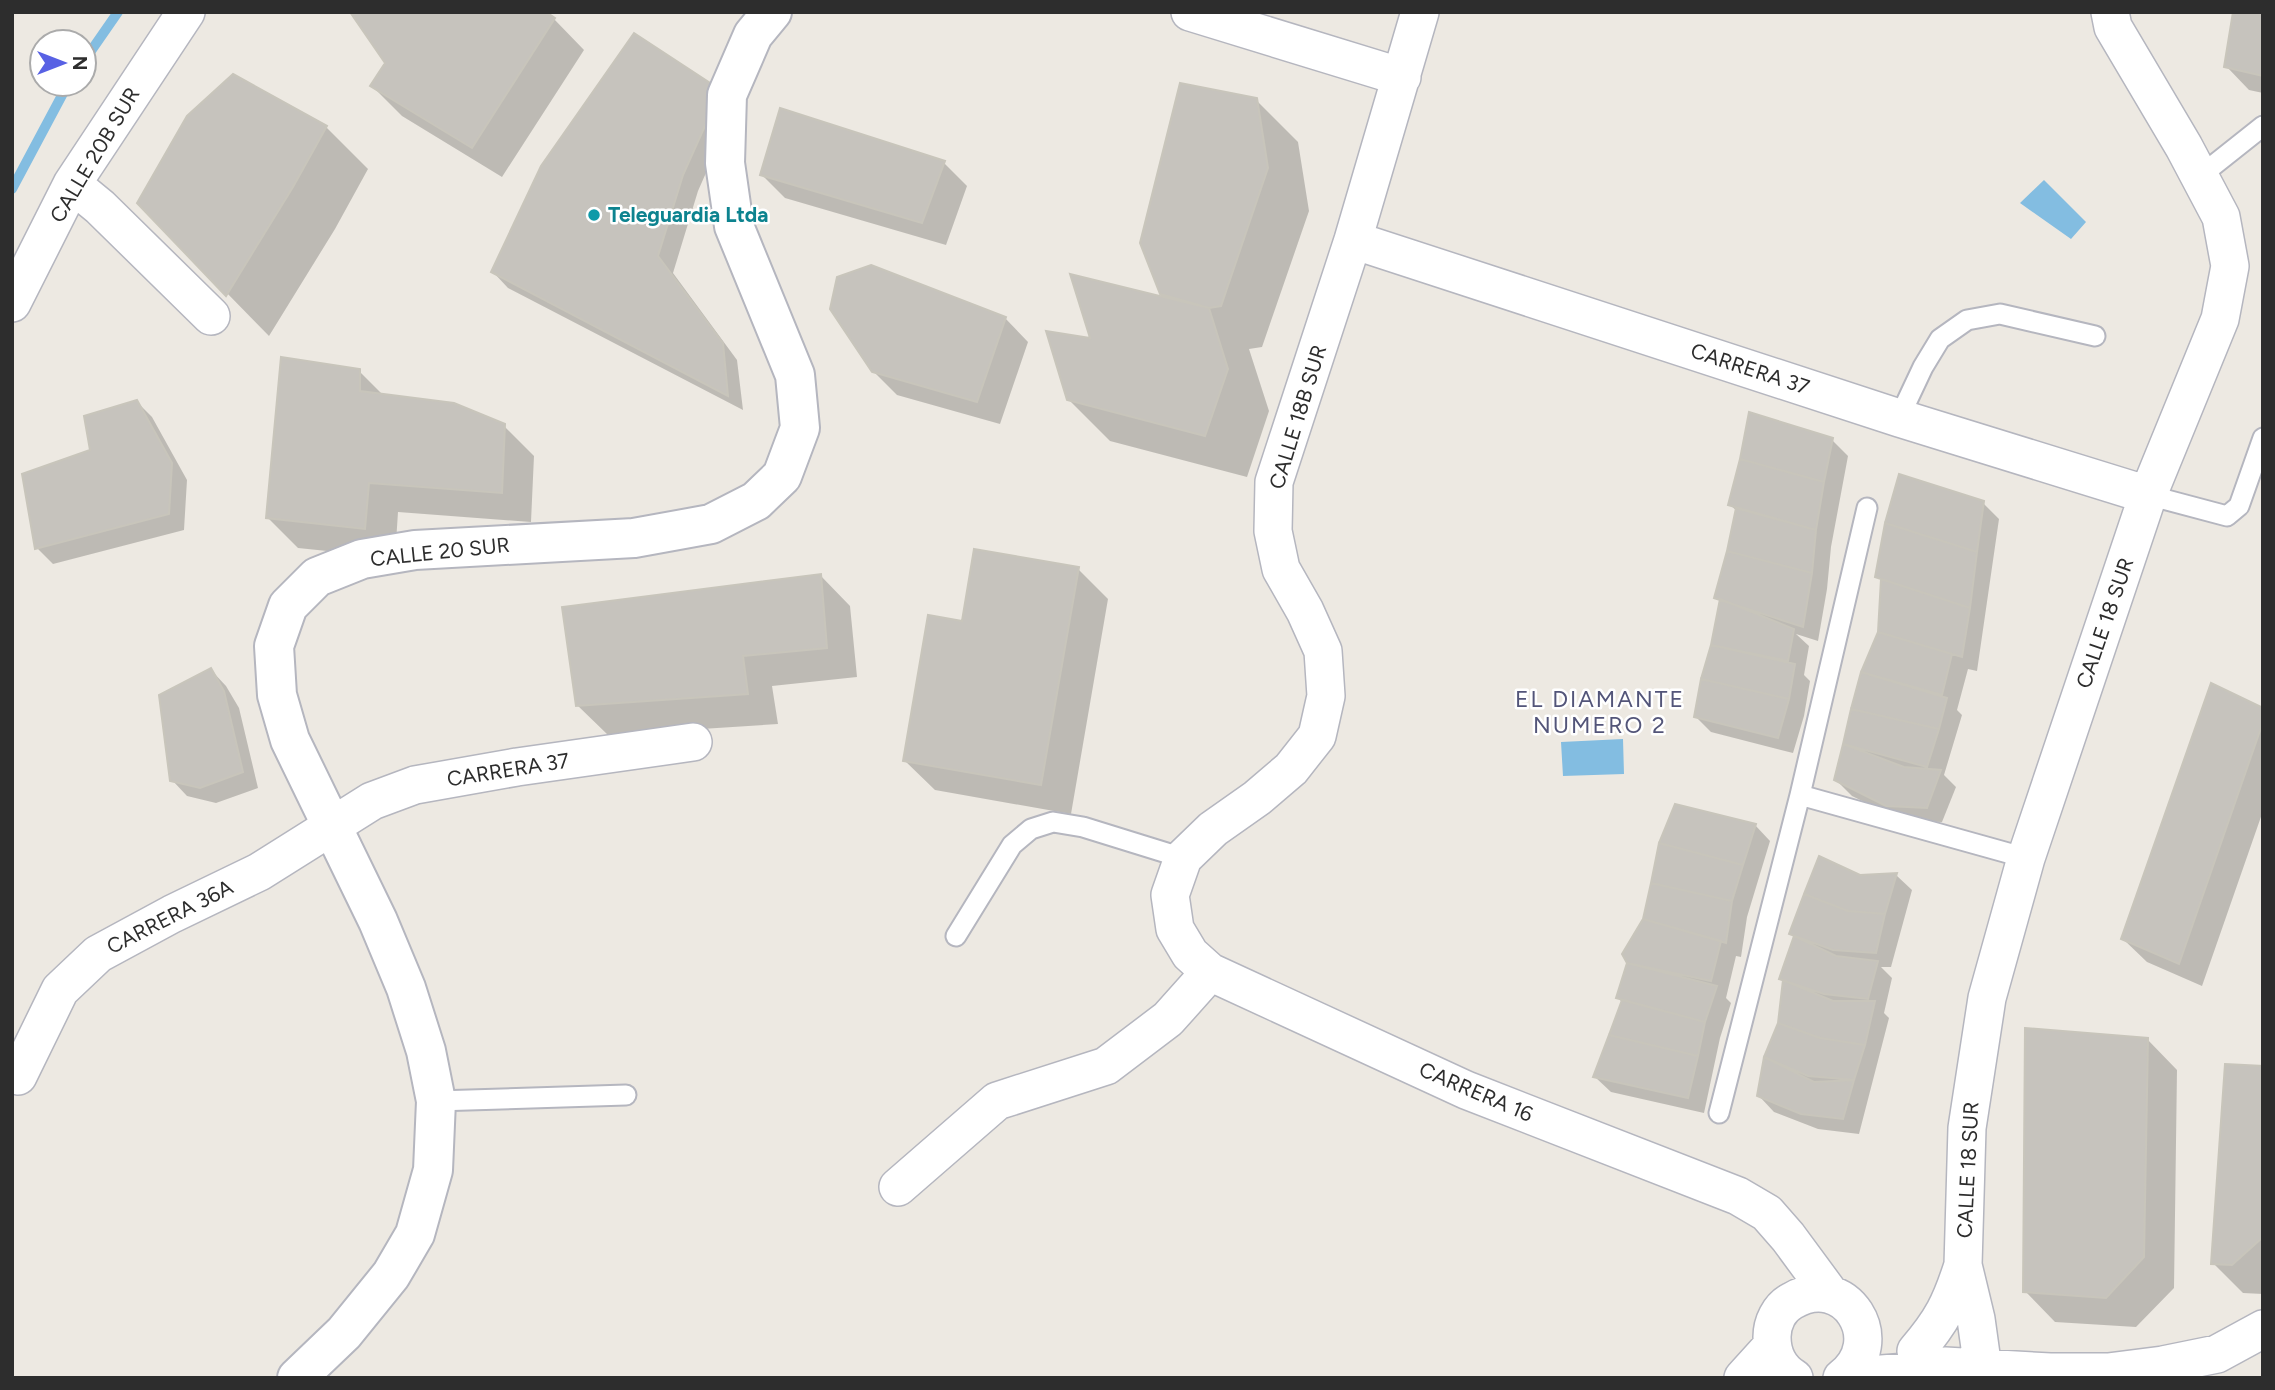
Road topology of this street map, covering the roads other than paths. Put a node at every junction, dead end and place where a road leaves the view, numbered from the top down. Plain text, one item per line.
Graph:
1 (186, 12) edge
2 (772, 12) edge
3 (1190, 12) edge
4 (1420, 12) edge
5 (2110, 12) edge
6 (1402, 77) junction
7 (2263, 126) edge
8 (2200, 176) junction
9 (72, 184) junction
10 (1353, 240) junction
11 (12, 303) edge
12 (211, 316) dead end
13 (2095, 336) dead end
14 (1899, 418) junction
15 (2263, 438) edge
16 (2148, 495) junction
17 (1867, 508) dead end
18 (693, 742) dead end
19 (1800, 795) junction
20 (331, 825) junction
21 (1183, 858) junction
22 (2026, 858) junction
23 (1175, 929) joint
24 (956, 936) dead end
25 (1210, 972) junction
26 (18, 1076) dead end
27 (626, 1094) dead end
28 (436, 1101) junction
29 (1719, 1113) dead end
30 (898, 1187) dead end
31 (1788, 1237) junction
32 (1963, 1265) junction
33 (1830, 1294) junction
34 (1788, 1303) junction
35 (1861, 1324) junction
36 (2263, 1329) edge
37 (1772, 1346) junction
38 (1930, 1359) junction
39 (1983, 1369) junction
40 (2108, 1375) edge
41 (1843, 1377) edge
42 (298, 1378) edge
43 (1743, 1378) edge
44 (1794, 1378) edge

1 - 9 street, CALLE 20B SUR
2 - 20 street, CALLE 20 SUR
3 - 6 street
4 - 6 street, CALLE 18B SUR
5 - 8 street, CALLE 18 SUR
6 - 10 street, CALLE 18B SUR
7 - 8 lane
8 - 16 street, CALLE 18 SUR
9 - 11 street, CALLE 20B SUR
9 - 12 street
10 - 14 street, CARRERA 37
10 - 21 street, CALLE 18B SUR
13 - 14 lane
14 - 16 street, CARRERA 37
15 - 16 lane
16 - 22 street, CALLE 18 SUR
17 - 19 lane
18 - 20 street, CARRERA 37
19 - 22 lane
19 - 29 lane
20 - 26 street, CARRERA 36A
20 - 28 street, CALLE 20 SUR
21 - 23 street, CALLE 18B SUR
21 - 24 lane
22 - 32 street, CALLE 18 SUR
23 - 25 street, CARRERA 16
25 - 30 street
25 - 31 street, CARRERA 16
27 - 28 lane
28 - 42 street, CALLE 20 SUR
31 - 33 street, CARRERA 16
31 - 34 street
32 - 38 street, CALLE 18 SUR
32 - 39 street, CALLE 18 SUR
33 - 34 street
33 - 35 street, CARRERA 16
34 - 37 street
35 - 38 street
35 - 41 street
36 - 40 street
37 - 43 street
37 - 44 street
38 - 39 street
38 - 41 street
39 - 40 street

